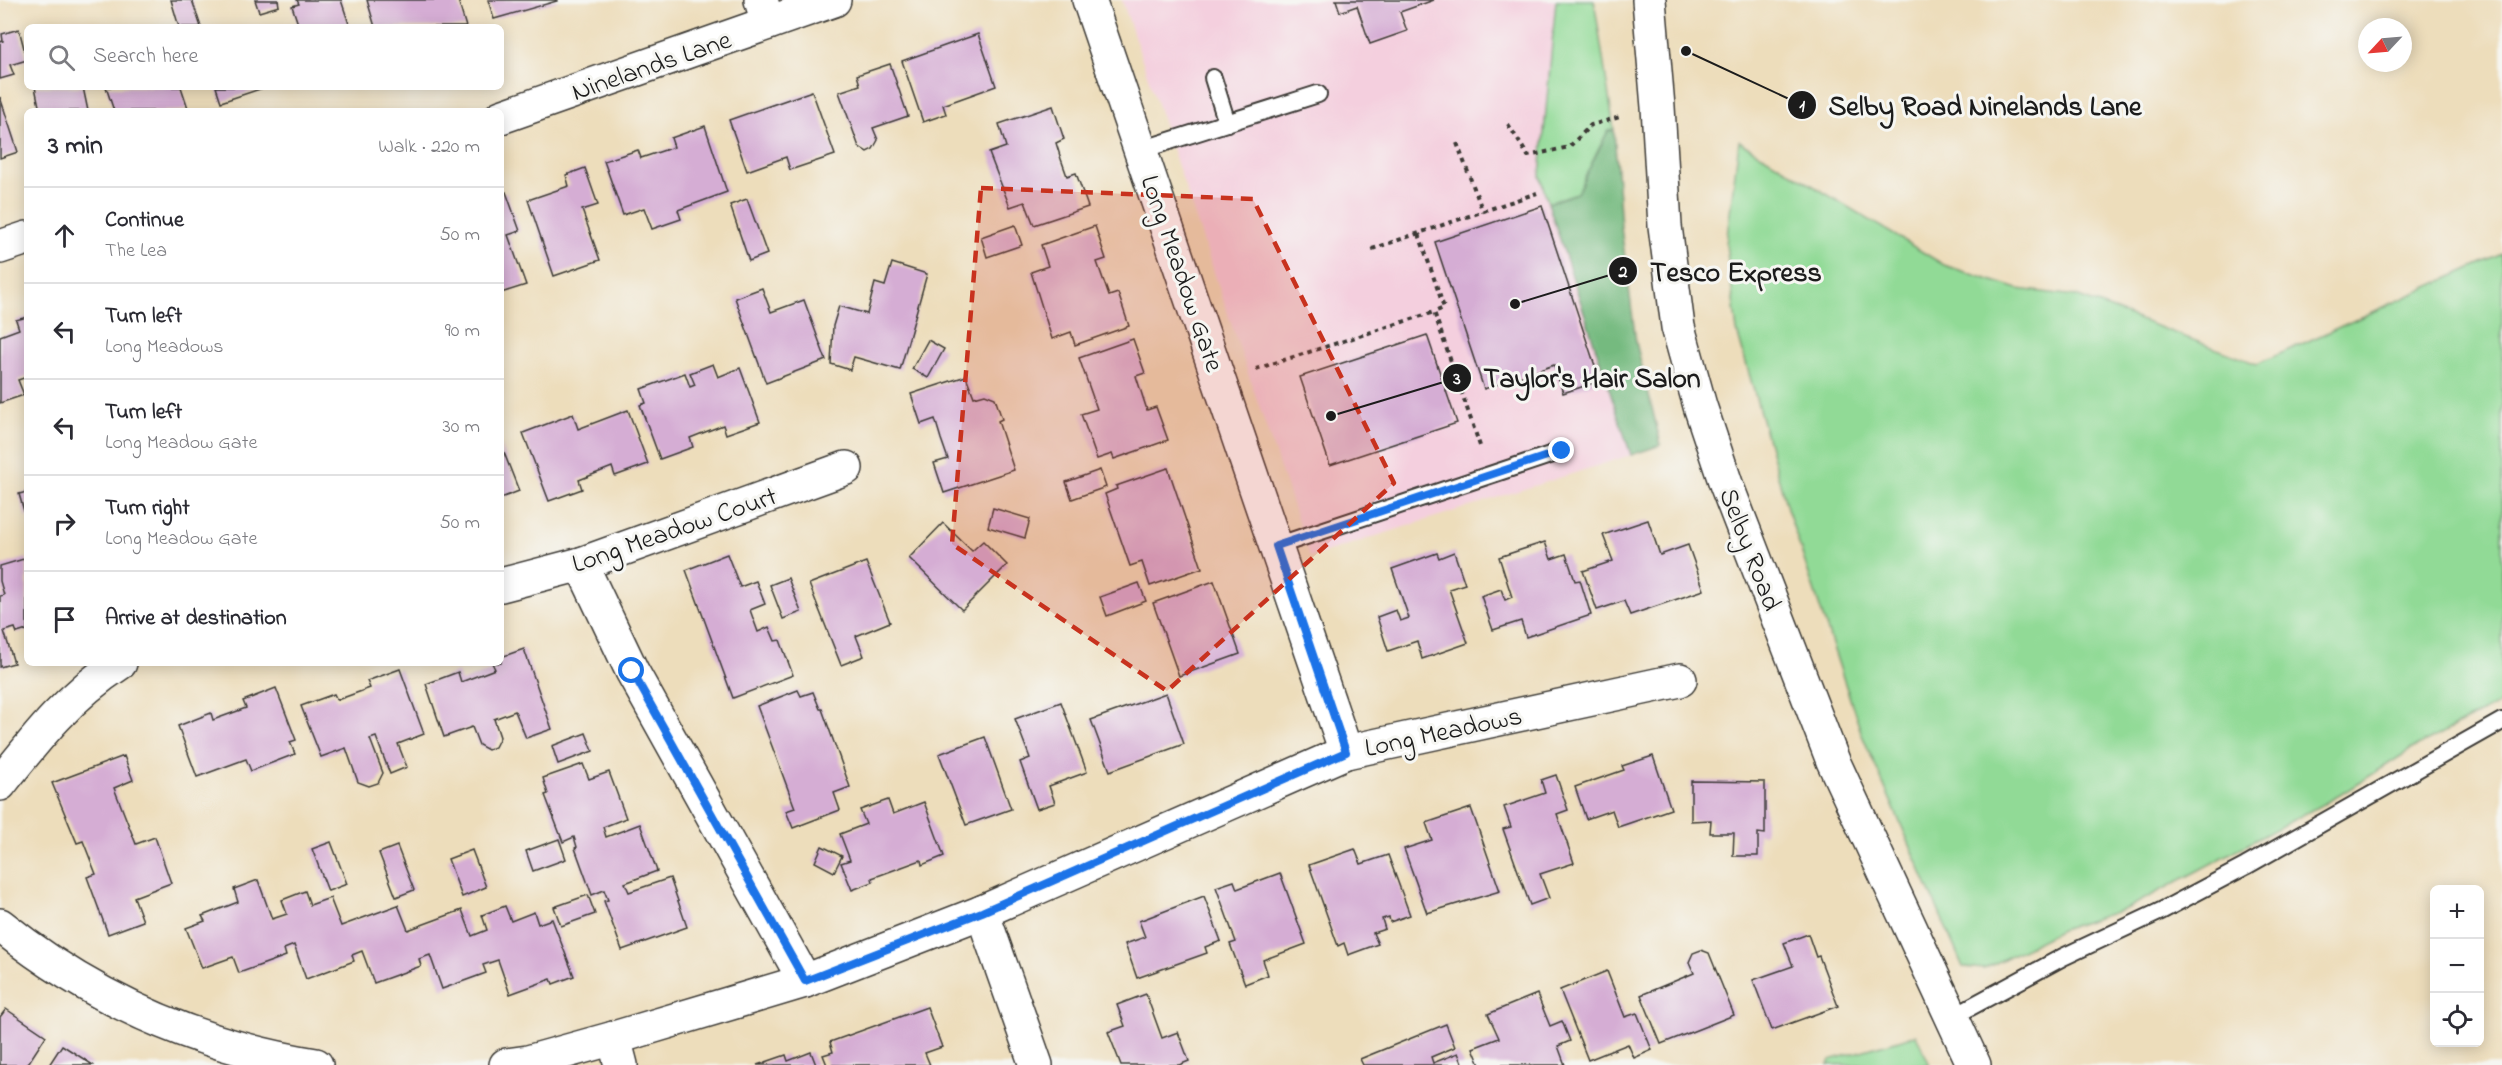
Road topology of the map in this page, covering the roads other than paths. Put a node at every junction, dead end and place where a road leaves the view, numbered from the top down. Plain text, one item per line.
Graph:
1 (834, 0) edge
2 (1089, 0) edge
3 (1649, 0) edge
4 (764, 12) edge
5 (1213, 78) dead end
6 (1318, 94) dead end
7 (504, 116) edge
8 (1227, 123) junction
9 (1141, 150) junction
10 (24, 239) edge
11 (0, 247) edge
12 (1562, 451) dead end
13 (846, 468) dead end
14 (1276, 546) junction
15 (580, 564) junction
16 (504, 584) edge
17 (116, 666) edge
18 (1680, 680) dead end
19 (2502, 721) edge
20 (1346, 752) junction
21 (0, 783) edge
22 (982, 912) junction
23 (0, 925) edge
24 (805, 981) junction
25 (1950, 1018) junction
26 (617, 1052) edge
27 (316, 1065) edge
28 (506, 1065) edge
29 (1036, 1065) edge
30 (1974, 1065) edge

1 - 4 main road, Ninelands Lane
2 - 9 main road, Long Meadow Gate
3 - 25 main road, Selby Road
4 - 7 main road, Ninelands Lane
5 - 8 lane
6 - 8 lane
8 - 9 lane
9 - 14 main road, Long Meadow Gate
10 - 11 main road
12 - 14 lane
13 - 15 main road, Long Meadow Court
14 - 20 main road, Long Meadow Gate
15 - 16 main road, Long Meadow Court
15 - 24 main road
17 - 21 main road
18 - 20 main road, Long Meadows
19 - 25 lane
20 - 22 main road, Long Meadows
22 - 24 main road, Long Meadows
22 - 29 main road
23 - 27 main road
24 - 26 main road, Long Meadows
25 - 30 main road, Selby Road
26 - 28 main road, Long Meadows

